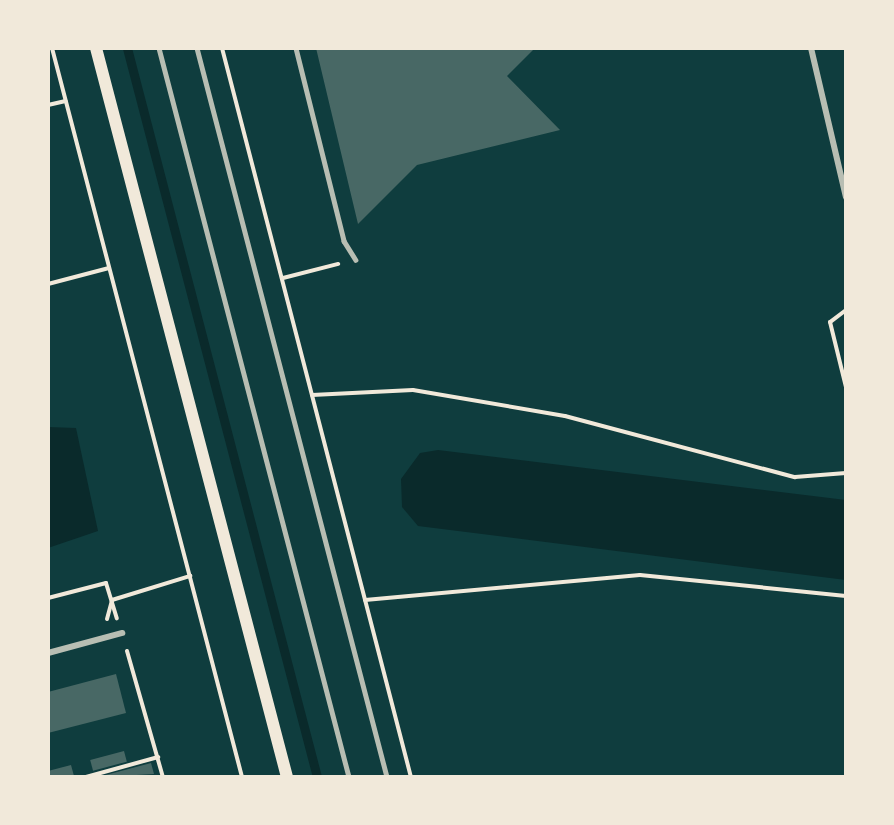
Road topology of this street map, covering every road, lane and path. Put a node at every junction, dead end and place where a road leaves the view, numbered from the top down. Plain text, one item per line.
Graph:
1 (52, 48) edge
2 (96, 48) edge
3 (159, 48) edge
4 (197, 48) edge
5 (222, 48) edge
6 (296, 48) edge
7 (811, 48) edge
8 (66, 101) junction
9 (48, 105) edge
10 (846, 197) edge
11 (356, 260) joint
12 (110, 268) junction
13 (283, 278) junction
14 (48, 284) edge
15 (846, 310) edge
16 (846, 387) edge
17 (312, 395) junction
18 (846, 473) edge
19 (190, 576) junction
20 (846, 596) edge
21 (48, 598) edge
22 (112, 600) junction
23 (365, 600) junction
24 (122, 633) junction
25 (102, 639) junction
26 (48, 653) edge
27 (158, 758) junction
28 (86, 777) edge
29 (163, 777) edge
30 (242, 777) edge
31 (287, 777) edge
32 (349, 777) edge
33 (387, 777) edge
34 (411, 777) edge

1 - 8 path
2 - 31 main road
3 - 32 lane
4 - 33 lane
5 - 13 path
6 - 11 lane
7 - 10 street
8 - 9 path
8 - 12 path
11 - 13 path
12 - 14 path
12 - 19 path
13 - 17 path
15 - 16 path
17 - 18 path
17 - 23 path
19 - 22 path
19 - 30 path
20 - 23 path
21 - 22 path
22 - 24 path
22 - 25 path
23 - 34 path
24 - 25 street
24 - 27 path
25 - 26 street
27 - 28 path
27 - 29 path

